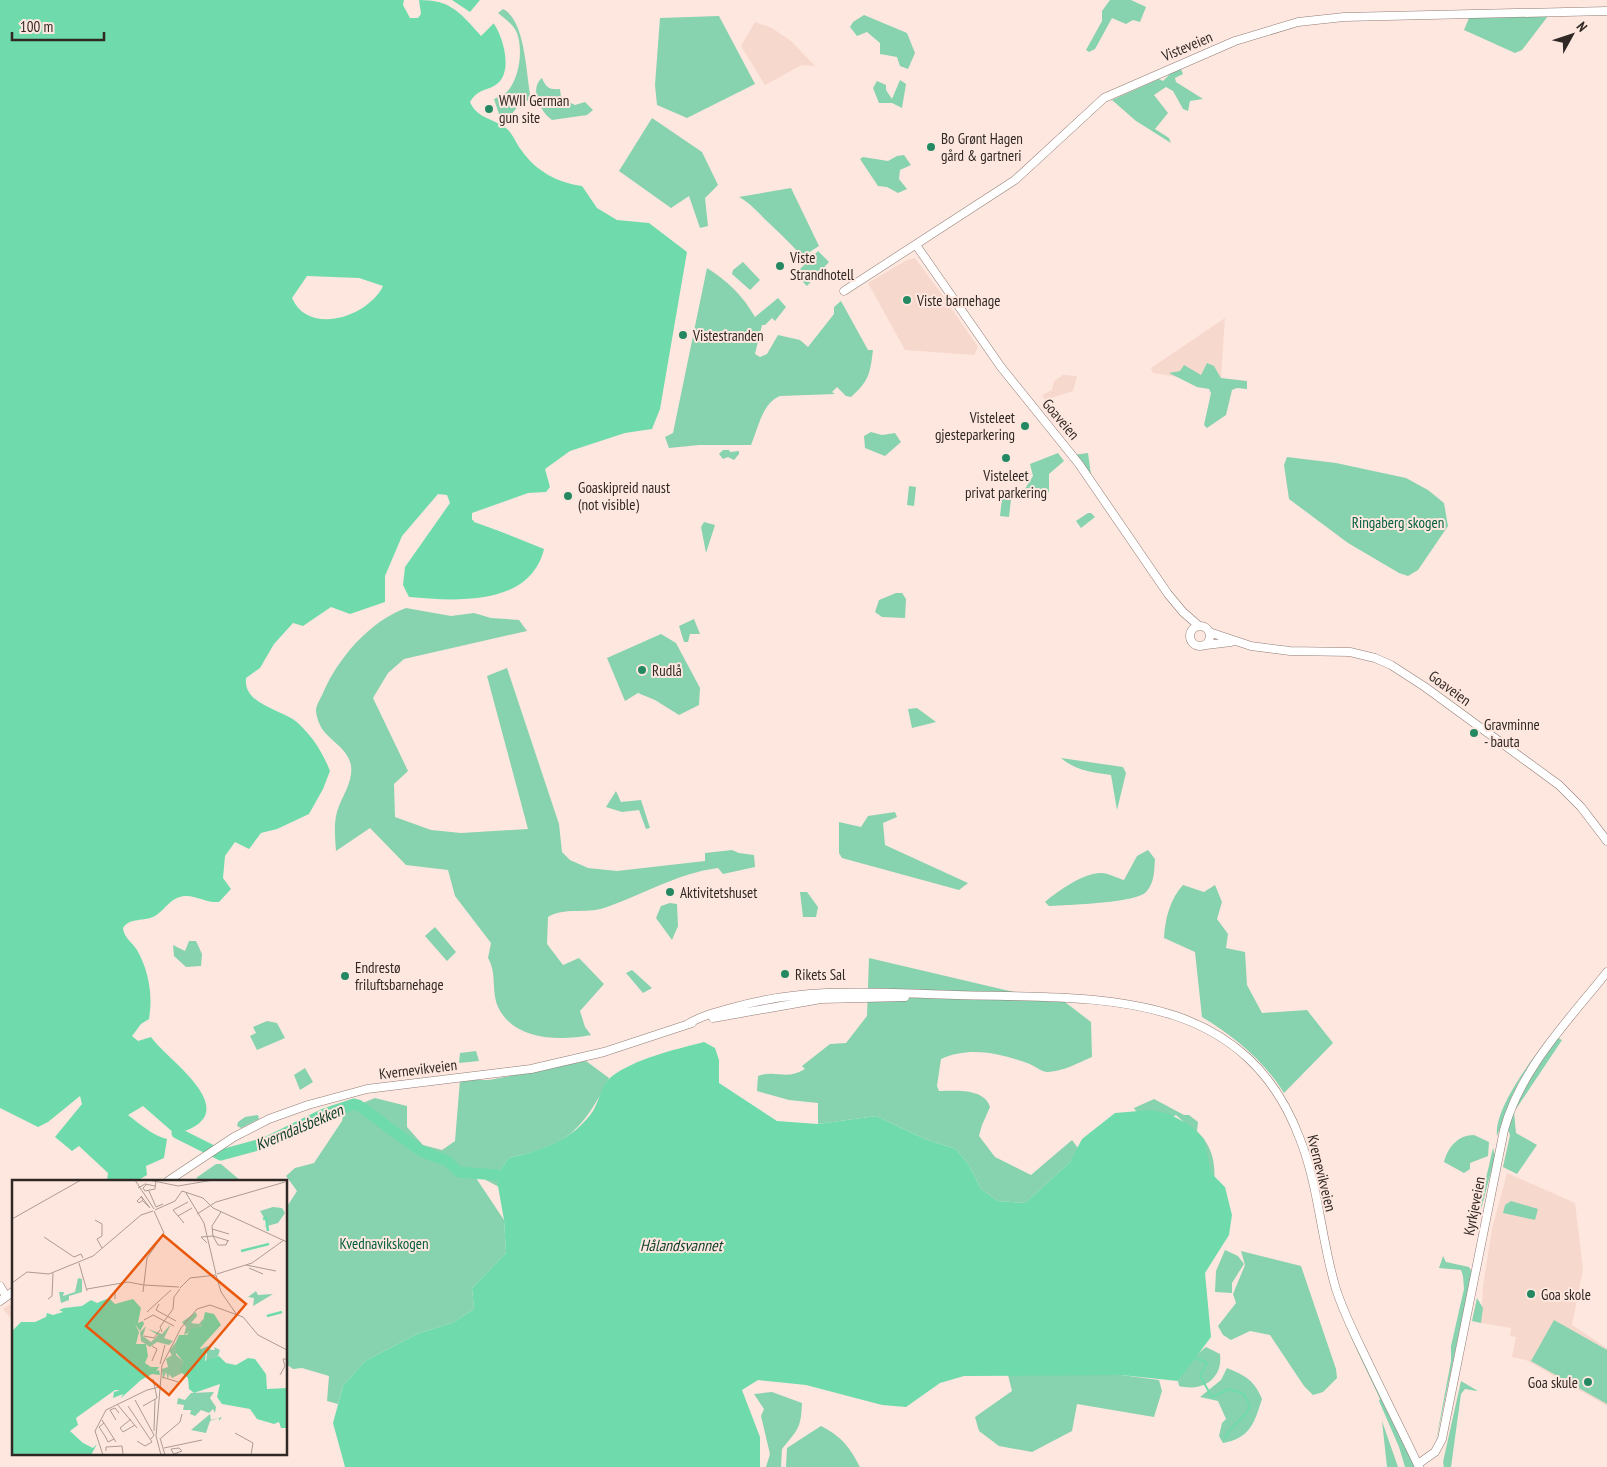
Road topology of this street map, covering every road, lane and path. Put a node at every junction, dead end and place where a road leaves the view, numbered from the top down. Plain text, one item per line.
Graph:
1 (1607, 11) edge
2 (916, 245) junction
3 (844, 291) dead end
4 (1183, 612) junction
5 (1199, 626) junction
6 (1190, 632) junction
7 (1209, 632) junction
8 (1236, 642) junction
9 (1206, 645) junction
10 (1607, 841) edge
11 (1607, 972) edge
12 (170, 1180) edge
13 (0, 1286) edge
14 (3, 1299) edge
15 (1418, 1466) edge

1 - 2 main road, Visteveien
2 - 3 main road, Visteveien
2 - 4 main road, Goaveien
4 - 5 main road, Goaveien
4 - 6 main road, Goaveien
5 - 6 main road
5 - 7 main road
6 - 9 main road
7 - 8 main road, Goaveien
7 - 9 main road
8 - 9 main road, Goaveien
8 - 10 main road, Goaveien
11 - 15 main road, Kyrkjeveien
12 - 15 main road, Kvernevikveien
13 - 14 main road

